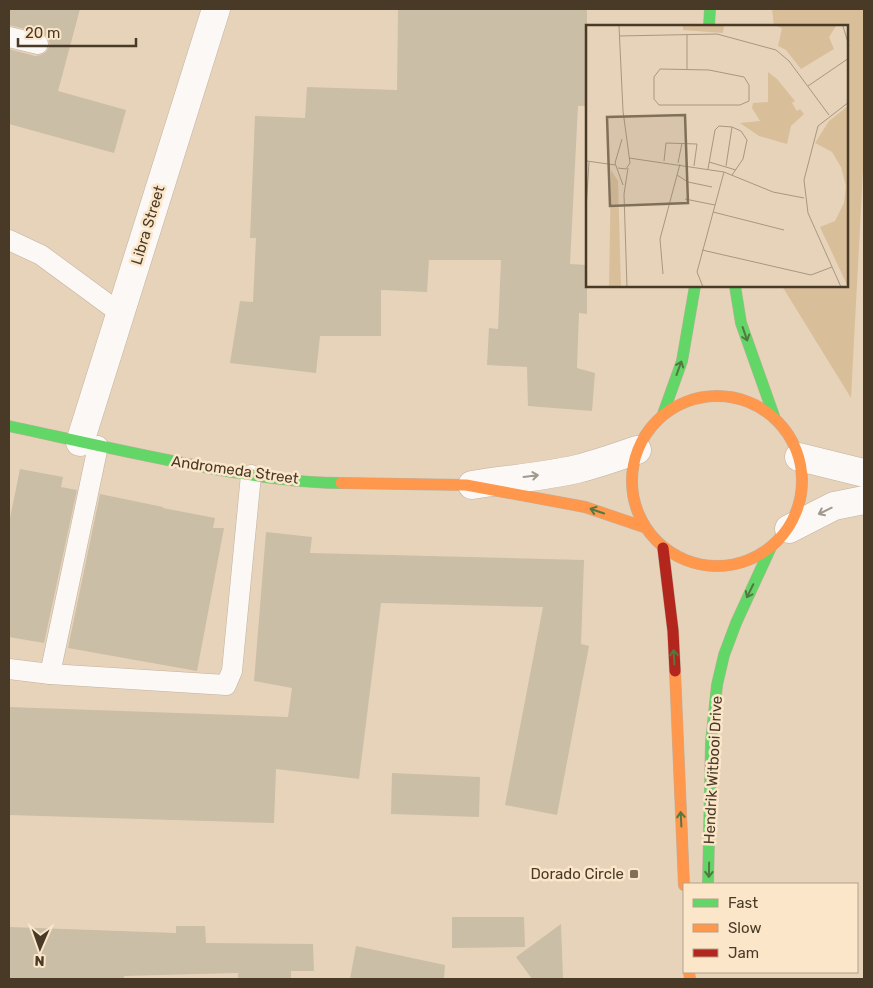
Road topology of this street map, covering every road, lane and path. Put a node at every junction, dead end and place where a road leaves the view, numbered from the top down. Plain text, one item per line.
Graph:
1 (216, 9) edge
2 (710, 9) edge
3 (710, 25) edge
4 (9, 37) edge
5 (38, 44) dead end
6 (9, 240) edge
7 (695, 288) edge
8 (735, 288) edge
9 (120, 314) junction
10 (663, 414) junction
11 (774, 416) junction
12 (9, 426) edge
13 (89, 444) junction
14 (637, 450) junction
15 (799, 457) junction
16 (864, 473) edge
17 (251, 475) junction
18 (466, 486) junction
19 (864, 500) edge
20 (644, 527) junction
21 (780, 538) junction
22 (663, 548) junction
23 (9, 669) edge
24 (50, 674) junction
25 (684, 883) edge
26 (708, 883) edge

1 - 9 street, Libra Street
2 - 3 main road
4 - 5 lane
6 - 9 lane
10 -> 7 main road
8 -> 11 main road
9 - 13 street, Libra Street
10 - 11 main road
10 - 14 main road
11 - 15 main road
12 - 13 main road, Andromeda Street
13 - 17 main road, Andromeda Street
13 - 24 lane
18 -> 14 street, Andromeda Street
14 - 20 main road
15 - 16 street
15 - 21 main road
17 - 18 main road, Andromeda Street
17 - 24 lane
20 -> 18 main road, Andromeda Street
19 -> 21 street
20 - 22 main road
21 - 22 main road
21 -> 26 main road, Hendrik Witbooi Drive
25 -> 22 main road, Hendrik Witbooi Drive
23 - 24 lane

